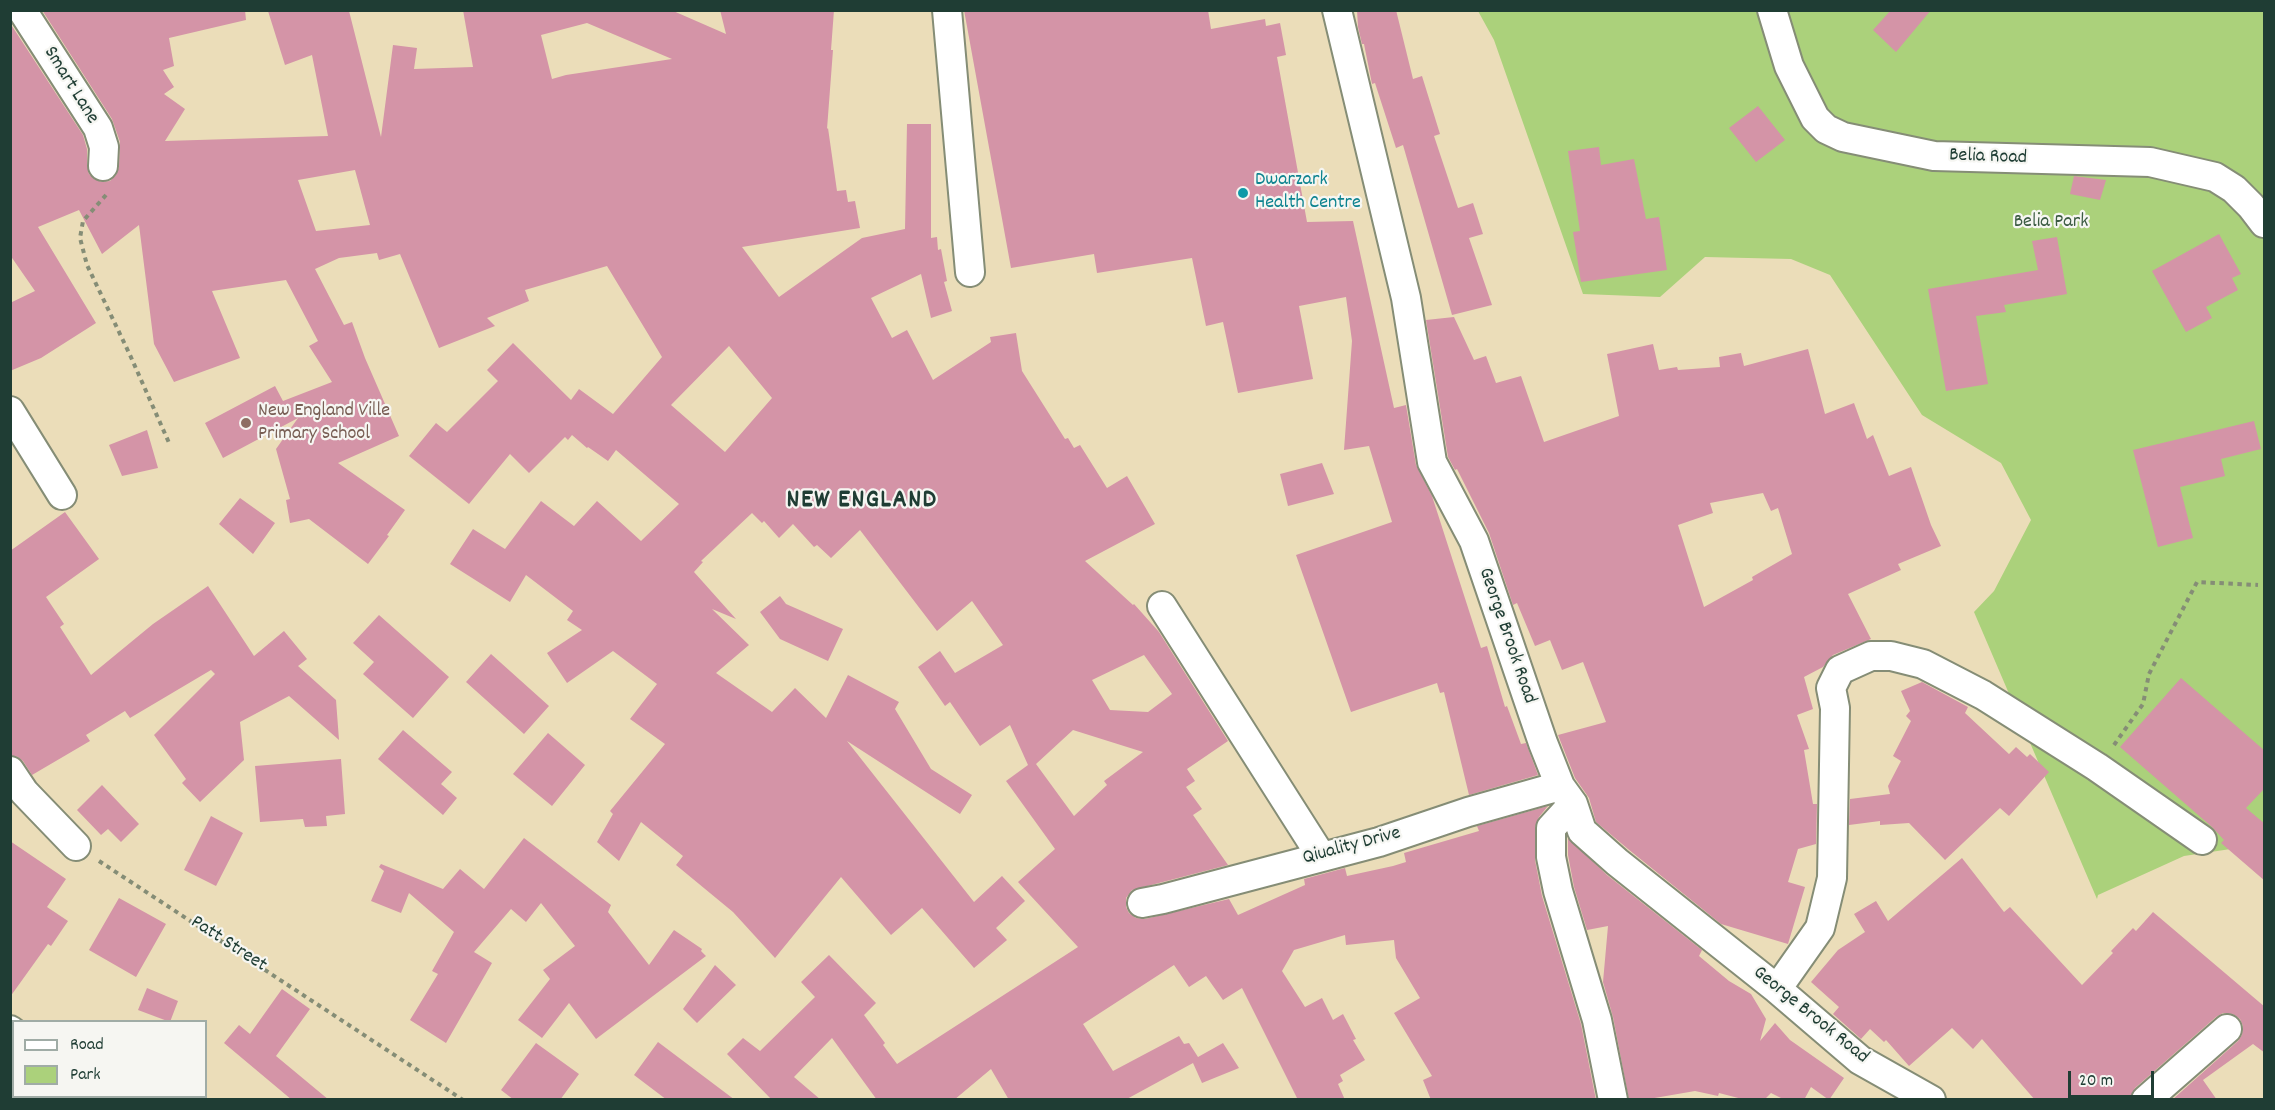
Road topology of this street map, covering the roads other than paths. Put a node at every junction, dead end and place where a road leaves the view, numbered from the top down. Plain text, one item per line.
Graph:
1 (22, 10) edge
2 (947, 10) edge
3 (1337, 10) edge
4 (1772, 10) edge
5 (103, 166) road end
6 (2265, 223) edge
7 (970, 272) dead end
8 (10, 411) edge
9 (62, 495) dead end
10 (1162, 606) dead end
11 (10, 771) edge
12 (1567, 795) junction
13 (2202, 840) dead end
14 (76, 846) road end
15 (1321, 856) junction
16 (1142, 903) dead end
17 (1777, 989) junction
18 (2227, 1029) dead end
19 (1612, 1100) edge
20 (1931, 1100) edge
21 (2146, 1100) edge

1 - 5 street, Smart Lane
2 - 7 street
3 - 12 street, George Brook Road
4 - 6 street, Belia Road
8 - 9 street
10 - 15 street
11 - 14 street
12 - 15 street, Qiuality Drive
12 - 17 street, George Brook Road
12 - 19 street
13 - 17 street
15 - 16 street, Qiuality Drive
17 - 20 street, George Brook Road
18 - 21 street

